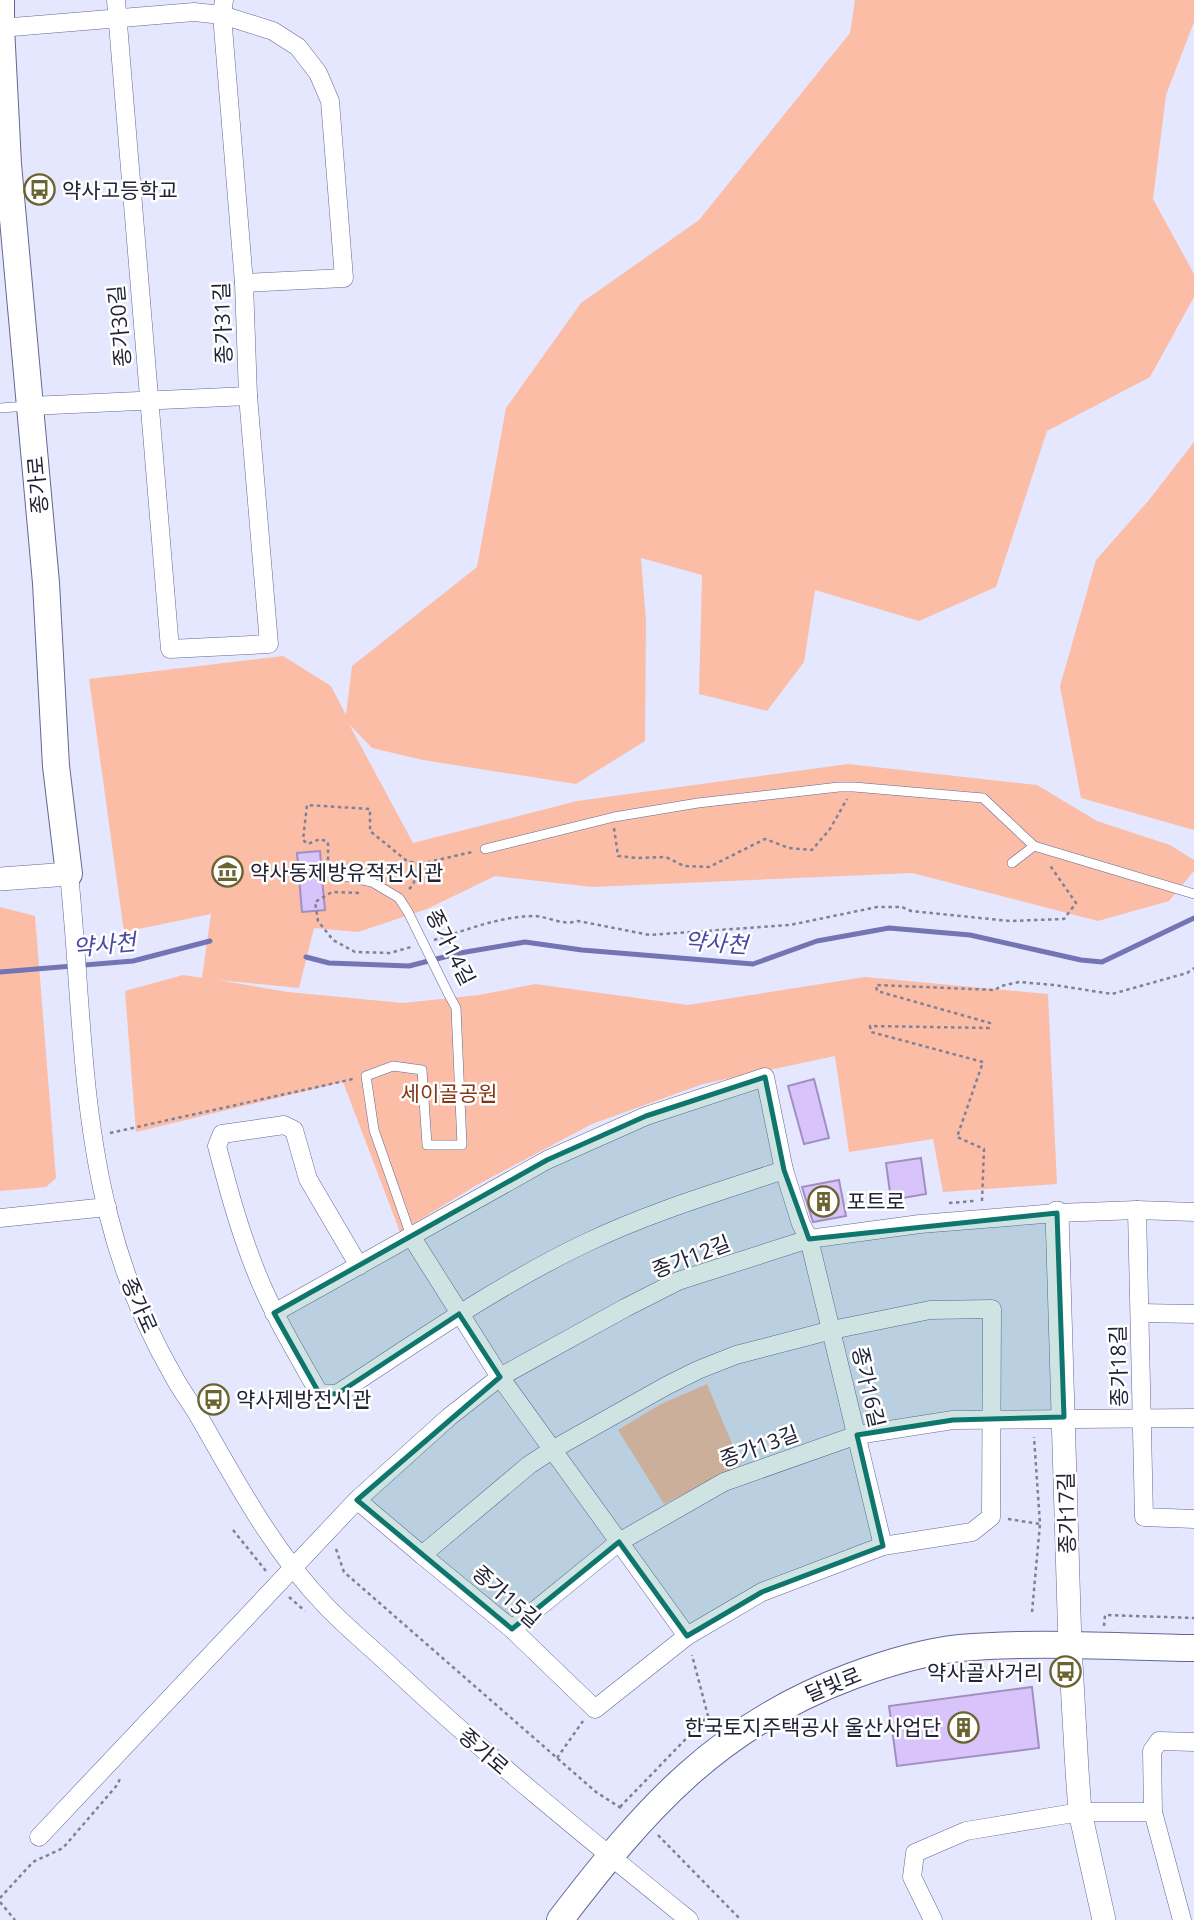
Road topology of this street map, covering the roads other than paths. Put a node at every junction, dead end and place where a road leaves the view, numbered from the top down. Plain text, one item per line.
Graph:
1 (1, 0) edge
2 (116, 0) edge
3 (225, 5) edge
4 (117, 20) junction
5 (0, 27) edge
6 (244, 284) junction
7 (248, 396) junction
8 (148, 400) junction
9 (30, 406) junction
10 (0, 408) edge
11 (170, 649) joint
12 (1034, 846) junction
13 (485, 849) road end
14 (1013, 863) dead end
15 (325, 871) road end
16 (69, 874) junction
17 (0, 879) edge
18 (1191, 893) edge
19 (783, 1170) junction
20 (107, 1207) junction
21 (1137, 1210) junction
22 (1194, 1212) edge
23 (1057, 1213) junction
24 (0, 1218) edge
25 (411, 1236) junction
26 (808, 1239) junction
27 (359, 1266) junction
28 (274, 1313) junction
29 (1140, 1313) junction
30 (460, 1314) junction
31 (1194, 1314) edge
32 (832, 1330) junction
33 (500, 1377) junction
34 (1064, 1417) junction
35 (1142, 1418) junction
36 (1194, 1418) edge
37 (991, 1420) junction
38 (857, 1435) junction
39 (552, 1450) junction
40 (358, 1500) junction
41 (1194, 1518) edge
42 (619, 1542) junction
43 (883, 1546) junction
44 (422, 1555) junction
45 (294, 1566) junction
46 (512, 1629) junction
47 (687, 1636) junction
48 (1070, 1646) junction
49 (1194, 1648) edge
50 (1194, 1742) edge
51 (1080, 1812) junction
52 (1153, 1812) junction
53 (38, 1837) dead end
54 (608, 1856) junction
55 (559, 1920) edge
56 (689, 1920) edge
57 (933, 1920) edge
58 (1104, 1920) edge
59 (1182, 1920) edge

1 - 5 main road, 종가로
2 - 4 street, 종가30길
3 - 4 street
3 - 6 street, 종가31길
3 - 6 street
4 - 5 street
4 - 8 street, 종가30길
5 - 9 main road, 종가로
6 - 7 street, 종가31길
7 - 8 street
7 - 11 street, 종가31길
8 - 9 street
8 - 11 street, 종가30길
9 - 10 lane
9 - 16 main road, 종가로
12 - 13 lane
12 - 14 lane
12 - 18 lane
15 - 25 lane, 종가14길, bridge
16 - 17 street
16 - 20 street, 종가로
19 - 25 street
19 - 26 street
19 - 30 street
20 - 24 street
20 - 45 street, 종가로
21 - 22 street, 종가12길
21 - 23 street, 종가12길
21 - 29 street, 종가18길
23 - 26 street, 종가12길
23 - 34 street, 종가17길
25 - 27 street
25 - 30 street
26 - 32 street, 종가16길
26 - 33 street, 종가12길
27 - 28 street
27 - 28 street
28 - 30 street
29 - 31 street, 종가18길
29 - 35 street, 종가18길
30 - 33 street
32 - 37 street
32 - 38 street, 종가16길
32 - 39 street
33 - 39 street
33 - 40 street, 종가12길
34 - 35 street, 종가13길
34 - 37 street, 종가13길
34 - 48 street, 종가17길
35 - 36 street, 종가18길
35 - 41 street, 종가18길
37 - 38 street, 종가13길
37 - 43 street
38 - 42 street, 종가13길
38 - 43 street, 종가16길
39 - 42 street
39 - 44 street
40 - 44 street, 종가15길
40 - 45 street, 종가12길
42 - 46 street, 종가13길
42 - 47 street
43 - 47 street
44 - 46 street, 종가15길
45 - 53 street
45 - 54 street, 종가로
46 - 47 street, 종가15길
48 - 49 main road, 달빛로
48 - 51 street, 종가17길
48 - 54 main road, 달빛로
50 - 52 street
51 - 52 street
51 - 57 street
51 - 58 street, 종가17길
52 - 59 street
54 - 55 main road, 달빛로
54 - 56 street, 종가로

